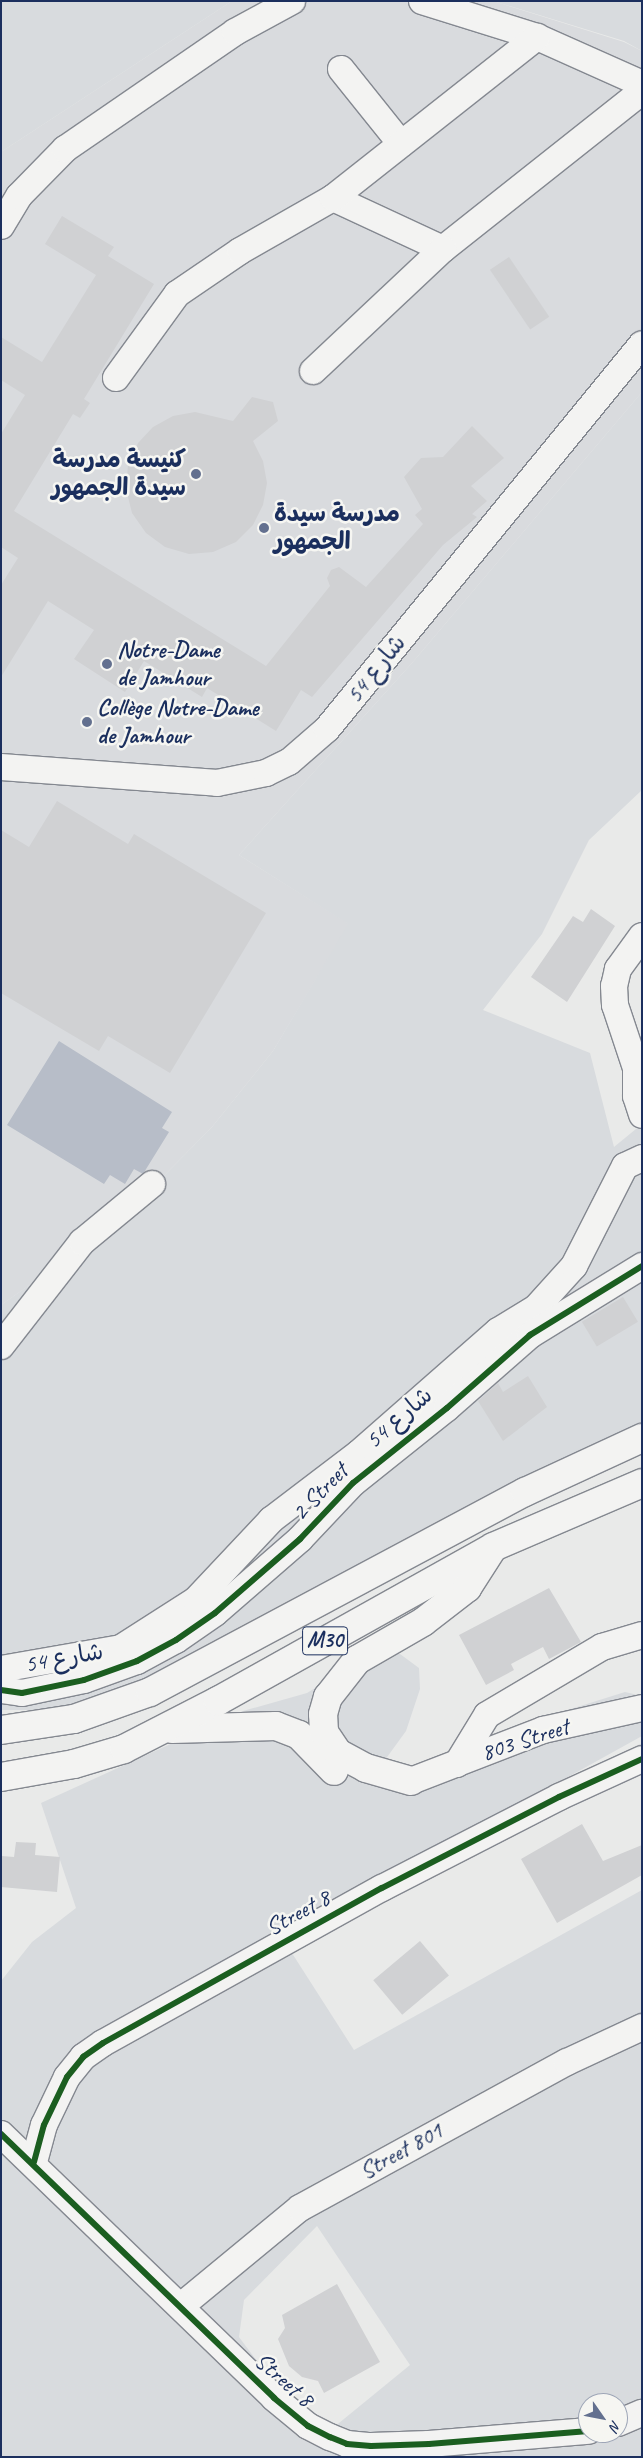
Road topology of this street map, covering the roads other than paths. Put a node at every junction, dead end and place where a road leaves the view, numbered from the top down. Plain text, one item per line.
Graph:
1 (292, 1) edge
2 (422, 1) edge
3 (537, 37) junction
4 (341, 69) dead end
5 (642, 84) edge
6 (642, 91) edge
7 (402, 144) junction
8 (333, 198) junction
9 (1, 226) edge
10 (443, 249) junction
11 (642, 344) edge
12 (313, 371) dead end
13 (116, 378) dead end
14 (1, 767) edge
15 (642, 936) edge
16 (642, 1115) edge
17 (642, 1158) edge
18 (152, 1184) dead end
19 (642, 1255) edge
20 (642, 1266) edge
21 (620, 1281) junction
22 (1, 1346) edge
23 (642, 1438) edge
24 (642, 1483) edge
25 (493, 1547) junction
26 (642, 1635) edge
27 (1, 1669) edge
28 (1, 1690) edge
29 (642, 1708) edge
30 (166, 1729) junction
31 (1, 1730) edge
32 (642, 1759) edge
33 (457, 1764) junction
34 (1, 1777) edge
35 (411, 1781) junction
36 (642, 2027) edge
37 (1, 2134) edge
38 (34, 2162) junction
39 (181, 2306) junction
40 (642, 2413) edge
41 (628, 2419) edge
42 (578, 2432) edge

1 - 9 street
2 - 3 street
3 - 5 street
3 - 7 street
4 - 7 street
6 - 10 street
7 - 8 street
8 - 10 street
8 - 13 street
10 - 12 street
11 - 14 street, شارع 54
15 - 16 street
17 - 27 street, شارع 54
18 - 22 street
19 - 21 street
20 - 21 street, 2 Street
21 - 28 street, 2 Street
23 - 31 highway, M30
24 - 25 highway, M30
25 - 30 highway, M30
25 - 35 highway
26 - 33 street
29 - 33 street, 803 Street
30 - 34 highway, M30
30 - 35 highway
32 - 38 street, Street 8
33 - 35 street, 803 Street
36 - 39 street, Street 801
37 - 38 street, Street 8
38 - 39 street, Street 8
39 - 42 street, Street 8
40 - 41 street

